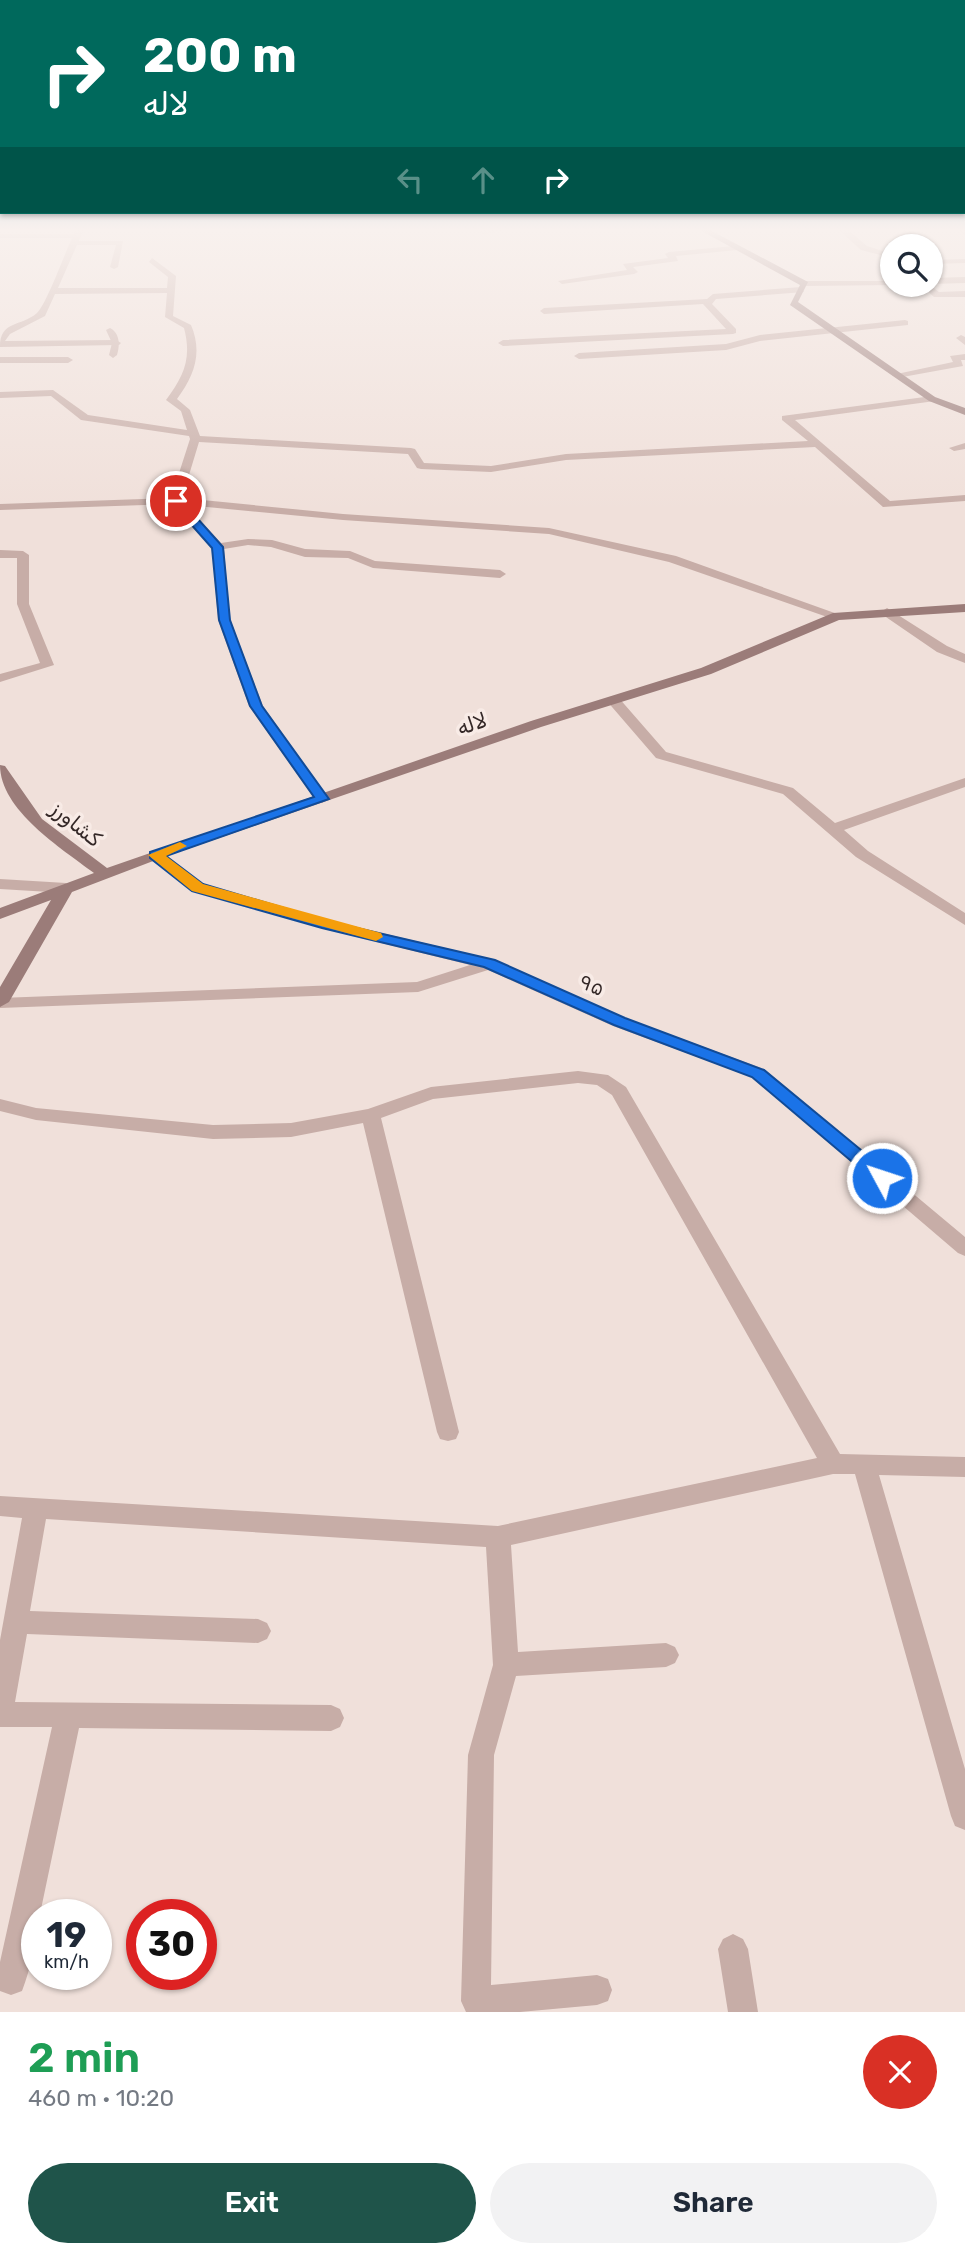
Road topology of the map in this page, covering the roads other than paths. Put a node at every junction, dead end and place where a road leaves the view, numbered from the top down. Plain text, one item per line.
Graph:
1 (180, 323) edge
2 (725, 323) edge
3 (822, 323) edge
4 (905, 323) dead end
5 (0, 324) edge
6 (23, 324) joint
7 (110, 330) dead end
8 (832, 330) junction
9 (503, 342) dead end
10 (0, 343) edge
11 (116, 344) junction
12 (113, 355) dead end
13 (579, 356) dead end
14 (965, 356) edge
15 (0, 360) edge
16 (68, 360) dead end
17 (897, 376) junction
18 (0, 395) edge
19 (932, 399) junction
20 (965, 412) edge
21 (194, 437) junction
22 (818, 444) junction
23 (965, 498) edge
24 (176, 501) junction
25 (0, 508) edge
26 (218, 547) junction
27 (0, 554) edge
28 (500, 575) dead end
29 (965, 608) edge
30 (887, 612) junction
31 (837, 616) junction
32 (965, 659) edge
33 (0, 678) edge
34 (613, 700) junction
35 (0, 769) edge
36 (965, 782) edge
37 (322, 799) junction
38 (833, 829) junction
39 (155, 855) junction
40 (105, 874) junction
41 (0, 884) edge
42 (66, 888) junction
43 (0, 914) edge
44 (965, 920) edge
45 (489, 964) junction
46 (0, 1002) edge
47 (0, 1105) edge
48 (371, 1115) junction
49 (965, 1248) edge
50 (448, 1432) dead end
51 (833, 1464) junction
52 (864, 1465) junction
53 (965, 1467) edge
54 (0, 1506) edge
55 (36, 1508) junction
56 (498, 1537) junction
57 (17, 1622) junction
58 (258, 1631) dead end
59 (666, 1655) dead end
60 (506, 1665) junction
61 (0, 1713) edge
62 (68, 1714) junction
63 (331, 1718) dead end
64 (965, 1816) edge
65 (733, 1949) dead end
66 (11, 1980) dead end
67 (597, 1990) dead end
68 (743, 2012) edge

1 - 21 street
2 - 9 street
3 - 8 street
4 - 8 street
5 - 6 street
6 - 10 street
7 - 11 lane
8 - 13 street
8 - 17 street
10 - 11 street
11 - 12 lane
14 - 17 street
15 - 16 street
17 - 19 street
18 - 21 street
19 - 20 street
19 - 22 street
21 - 22 street
21 - 24 street
22 - 23 street
24 - 25 street
24 - 26 street
24 - 31 street
26 - 28 street
26 - 37 street
27 - 33 street
29 - 30 street, لاله
30 - 31 street, لاله
30 - 32 street
31 - 34 street, لاله
34 - 37 street, لاله
34 - 38 street
35 - 40 street, کشاورز
36 - 38 street
37 - 39 street, لاله
38 - 44 street
39 - 40 street, لاله
39 - 45 street, ۹۵
40 - 42 street, لاله
41 - 42 street
42 - 43 street, لاله
42 - 46 street
45 - 46 street
45 - 49 street, ۹۵
47 - 48 street
48 - 50 street
48 - 51 street
51 - 52 street
51 - 56 street
52 - 53 street
52 - 64 street
54 - 55 street
55 - 56 street
55 - 57 street
56 - 60 street
57 - 58 street
57 - 61 street
59 - 60 street
60 - 67 street
61 - 62 street
62 - 63 street
62 - 66 street
65 - 68 street

